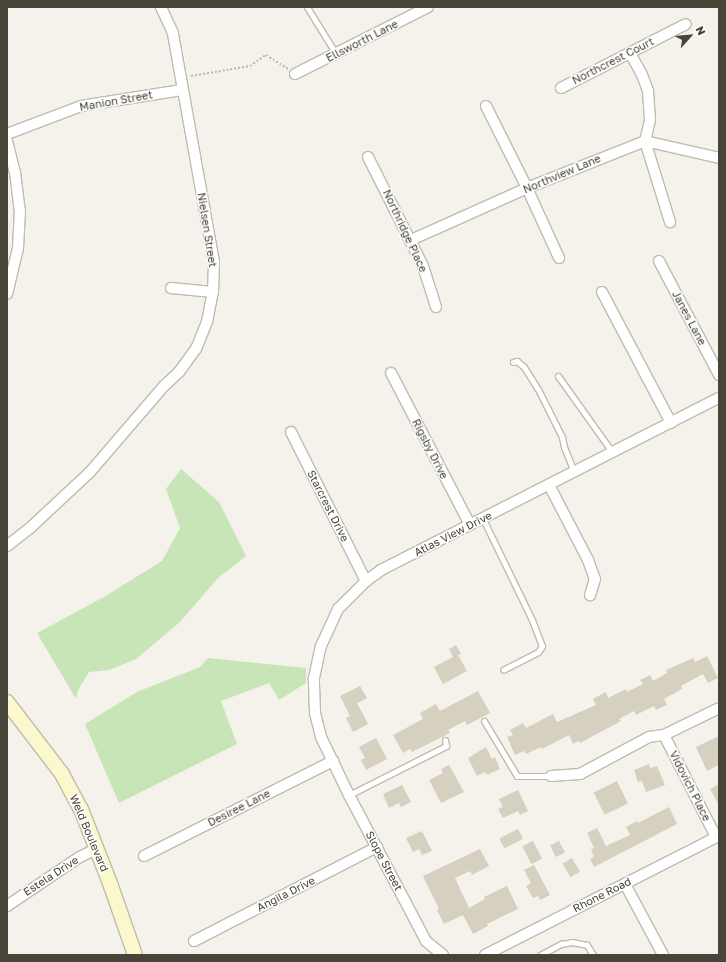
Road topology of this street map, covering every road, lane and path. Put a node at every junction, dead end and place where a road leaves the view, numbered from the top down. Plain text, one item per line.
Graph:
1 (161, 7) edge
2 (307, 7) edge
3 (428, 7) edge
4 (686, 24) dead end
5 (630, 53) junction
6 (336, 54) junction
7 (284, 66) dead end
8 (295, 74) dead end
9 (180, 77) junction
10 (561, 88) dead end
11 (182, 90) junction
12 (486, 106) dead end
13 (7, 134) edge
14 (645, 141) junction
15 (7, 142) edge
16 (368, 157) dead end
17 (719, 158) edge
18 (527, 188) junction
19 (670, 222) dead end
20 (411, 240) junction
21 (559, 258) dead end
22 (659, 261) dead end
23 (171, 288) dead end
24 (213, 292) junction
25 (602, 292) dead end
26 (7, 294) edge
27 (436, 306) dead end
28 (513, 362) dead end
29 (391, 373) dead end
30 (719, 375) edge
31 (558, 376) dead end
32 (719, 398) edge
33 (671, 423) junction
34 (291, 432) dead end
35 (613, 452) junction
36 (574, 472) junction
37 (549, 485) junction
38 (483, 519) junction
39 (470, 526) junction
40 (7, 546) edge
41 (366, 581) junction
42 (590, 595) dead end
43 (503, 670) dead end
44 (7, 702) edge
45 (719, 708) edge
46 (484, 721) dead end
47 (664, 735) junction
48 (445, 740) dead end
49 (333, 761) junction
50 (551, 776) joint
51 (349, 795) junction
52 (717, 836) edge
53 (377, 847) junction
54 (96, 849) junction
55 (144, 856) dead end
56 (625, 884) junction
57 (7, 906) edge
58 (194, 941) dead end
59 (135, 955) edge
60 (443, 955) edge
61 (485, 955) edge
62 (540, 955) edge
63 (593, 955) edge
64 (663, 955) edge

1 - 9 street, Nielsen Street
2 - 6 lane
3 - 6 street, Ellsworth Lane
4 - 5 street, Northcrest Court
5 - 10 street, Northcrest Court
5 - 14 street
6 - 8 street, Ellsworth Lane
7 - 9 path
9 - 11 street, Nielsen Street
11 - 13 street, Manion Street
11 - 24 street, Nielsen Street
12 - 18 street
14 - 17 street
14 - 18 street, Northview Lane
14 - 19 street
15 - 26 street
16 - 20 street, Northridge Place
18 - 20 street, Northview Lane
18 - 21 street
20 - 27 street, Northridge Place
22 - 30 street, Janes Lane
23 - 24 street
24 - 40 street, Nielsen Street
25 - 33 street
28 - 36 lane
29 - 39 street, Rigsby Drive
31 - 35 lane
32 - 33 street, Atlas View Drive
33 - 35 street, Atlas View Drive
34 - 41 street, Starcrest Drive
35 - 36 street, Atlas View Drive
36 - 37 street, Atlas View Drive
37 - 38 street, Atlas View Drive
37 - 42 street
38 - 39 street, Atlas View Drive
38 - 43 lane
39 - 41 street, Atlas View Drive
41 - 49 street, Atlas View Drive
44 - 54 main road, Weld Boulevard
45 - 47 street
46 - 50 lane
47 - 50 street
47 - 52 street, Vidovich Place
48 - 51 lane
49 - 51 street, Slope Street
49 - 55 street, Desiree Lane
51 - 53 street, Slope Street
52 - 56 street, Rhone Road
53 - 58 street, Angila Drive
53 - 60 street, Slope Street
54 - 57 street, Estela Drive
54 - 59 main road, Weld Boulevard
56 - 61 street, Rhone Road
56 - 64 street
62 - 63 lane

